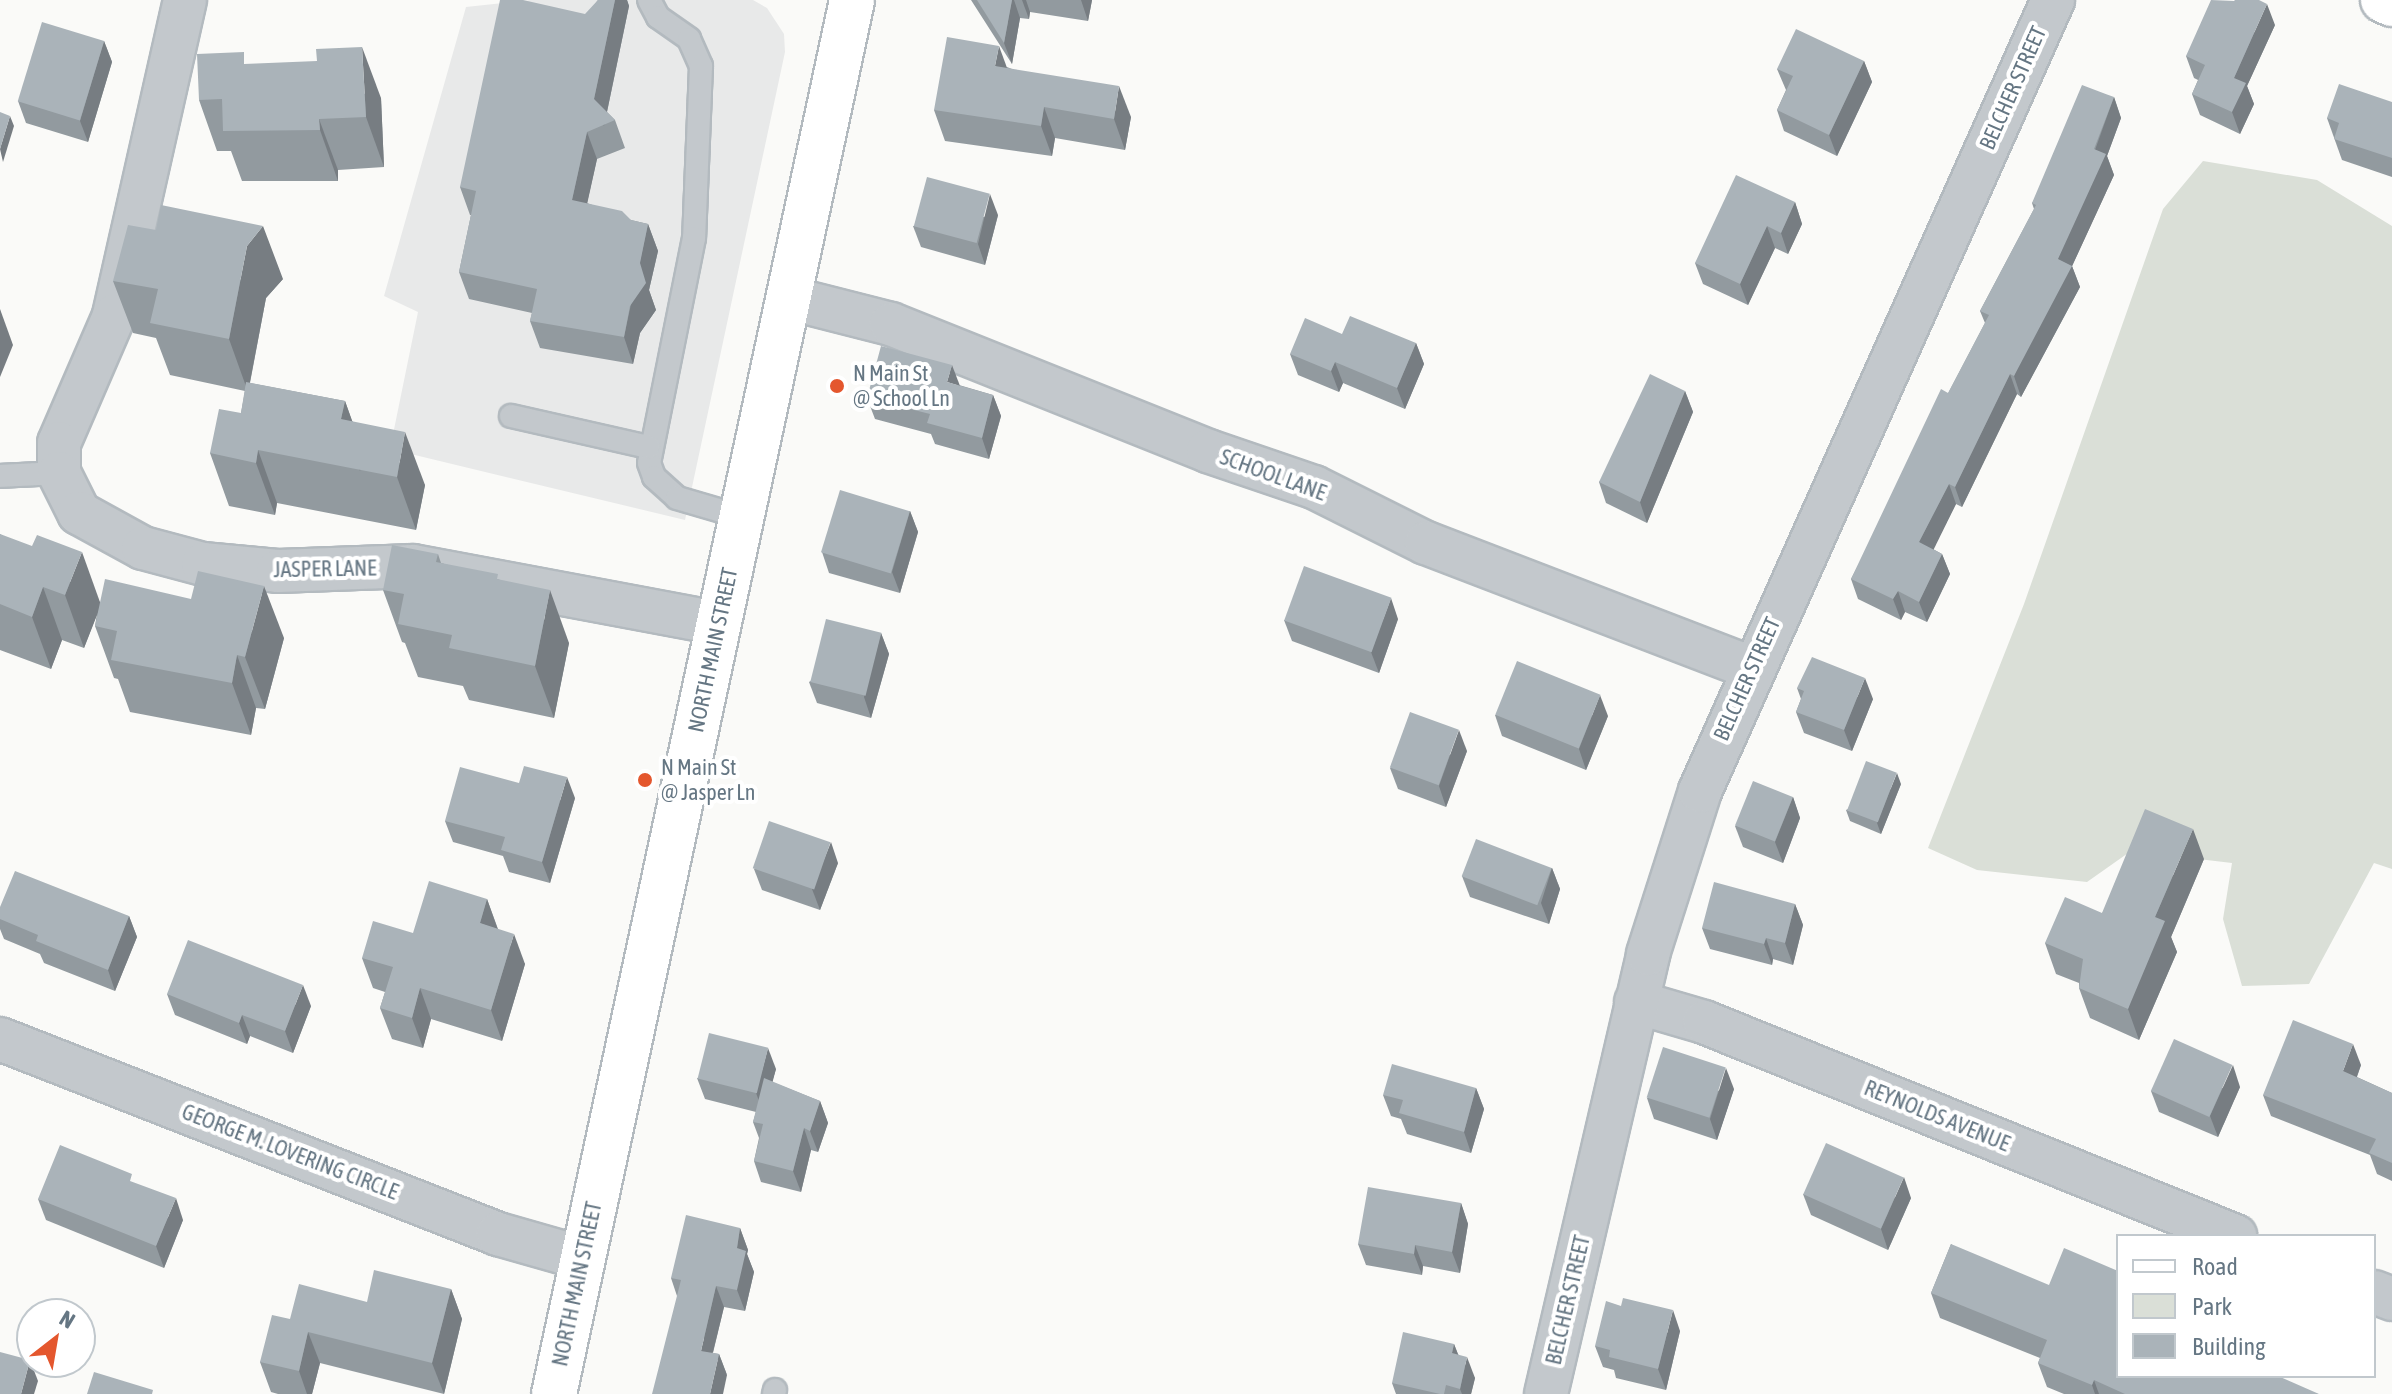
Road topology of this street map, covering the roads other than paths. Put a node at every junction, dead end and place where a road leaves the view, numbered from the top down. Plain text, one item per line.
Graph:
1 (185, 0) edge
2 (649, 0) edge
3 (852, 0) edge
4 (2053, 0) edge
5 (2383, 0) edge
6 (2392, 4) edge
7 (789, 298) junction
8 (511, 416) dead end
9 (649, 447) junction
10 (59, 473) junction
11 (0, 476) edge
12 (742, 517) junction
13 (719, 623) junction
14 (1751, 668) junction
15 (1636, 1002) junction
16 (0, 1039) edge
17 (2230, 1234) edge
18 (582, 1258) junction
19 (554, 1394) edge
20 (1546, 1394) edge

1 - 10 street, JASPER LANE
2 - 9 lane
3 - 7 main road, NORTH MAIN STREET
4 - 14 street, BELCHER STREET
5 - 6 main road
7 - 12 main road, NORTH MAIN STREET
7 - 14 street, SCHOOL LANE
8 - 9 lane
9 - 12 lane
10 - 11 lane
10 - 13 street, JASPER LANE
12 - 13 main road, NORTH MAIN STREET
13 - 18 main road, NORTH MAIN STREET
14 - 15 street, BELCHER STREET
15 - 17 street, REYNOLDS AVENUE
15 - 20 street, BELCHER STREET
16 - 18 street, GEORGE M. LOVERING CIRCLE
18 - 19 main road, NORTH MAIN STREET

